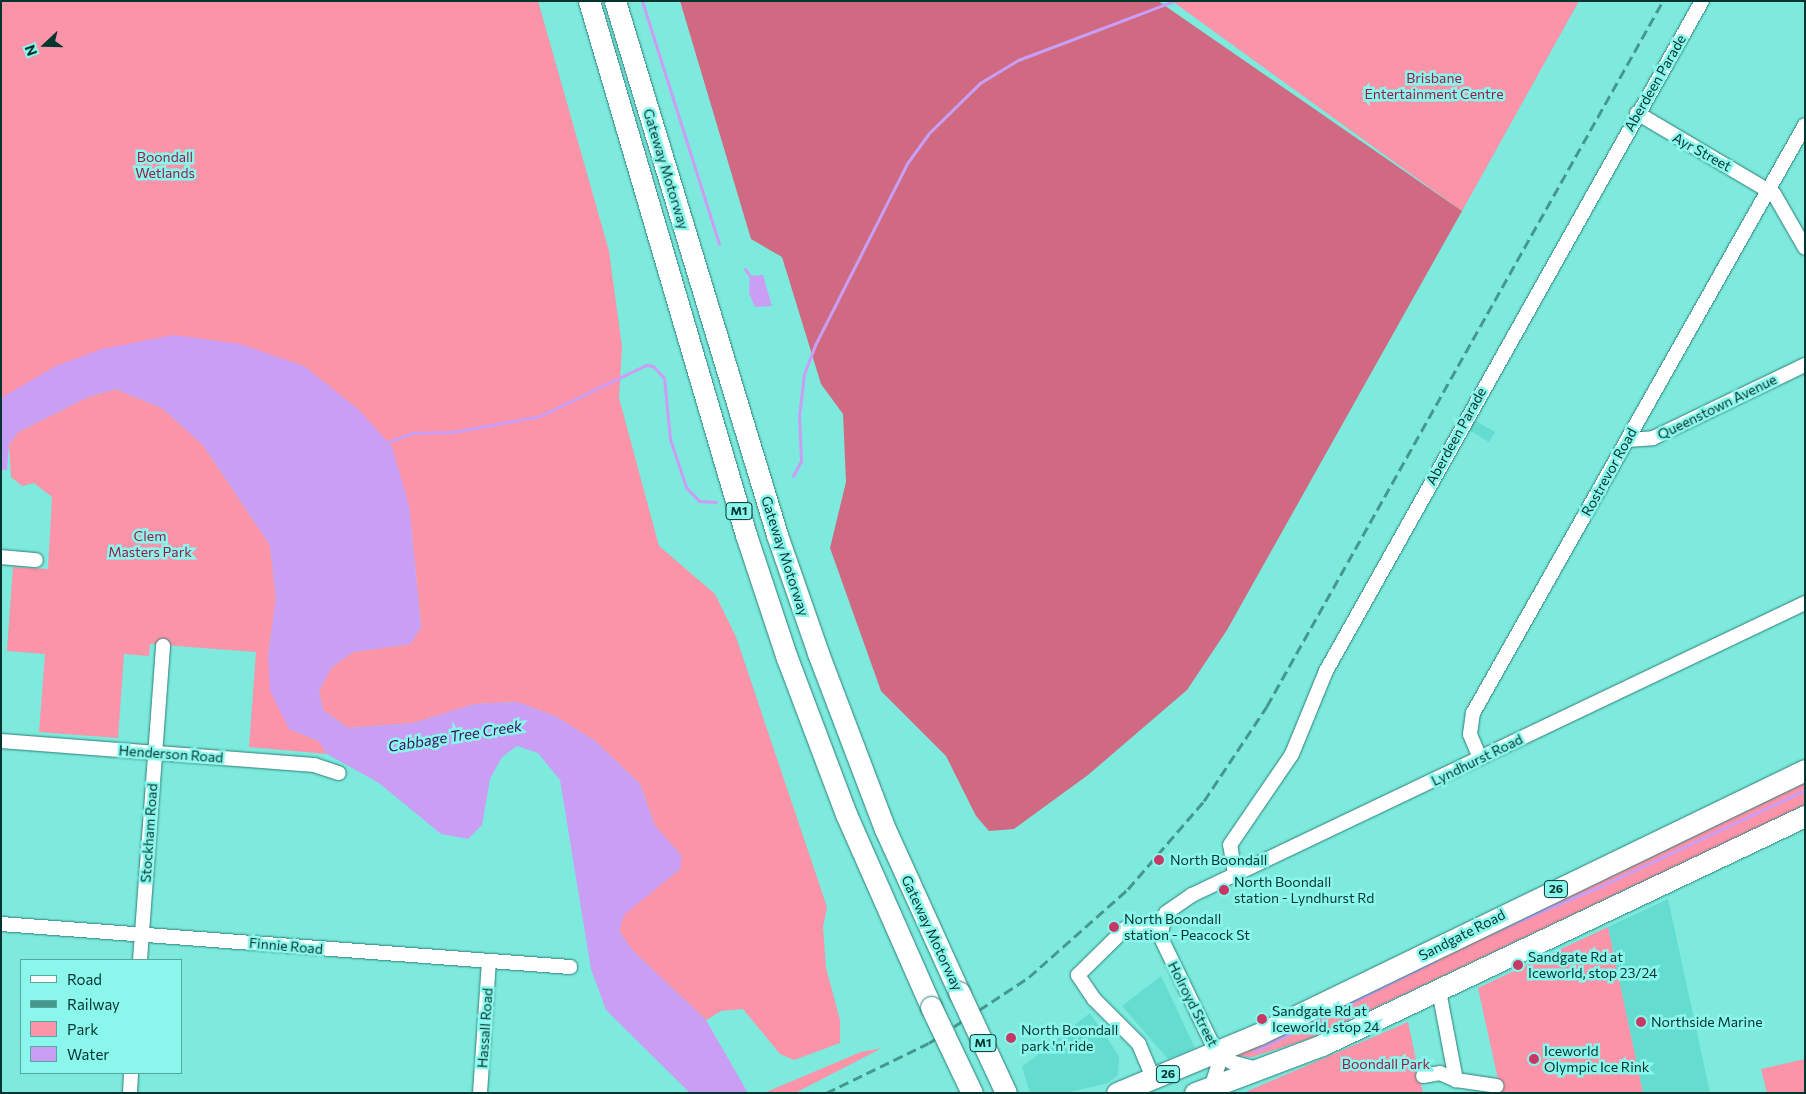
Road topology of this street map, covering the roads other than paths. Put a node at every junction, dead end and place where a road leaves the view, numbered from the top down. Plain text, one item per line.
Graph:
1 (590, 1) edge
2 (615, 1) edge
3 (1702, 1) edge
4 (1637, 113) junction
5 (1805, 125) edge
6 (1768, 189) junction
7 (1805, 248) edge
8 (1805, 365) edge
9 (1627, 440) junction
10 (1, 557) edge
11 (36, 560) dead end
12 (1805, 603) edge
13 (164, 646) dead end
14 (1, 741) edge
15 (156, 753) junction
16 (1480, 758) junction
17 (1805, 770) edge
18 (339, 773) dead end
19 (1804, 819) edge
20 (1235, 875) junction
21 (1, 924) edge
22 (1159, 928) junction
23 (141, 935) junction
24 (140, 959) edge
25 (489, 962) junction
26 (570, 968) dead end
27 (1439, 990) junction
28 (1218, 1052) junction
29 (1262, 1070) junction
30 (131, 1074) edge
31 (1423, 1076) dead end
32 (1154, 1080) junction
33 (1456, 1080) junction
34 (1497, 1086) dead end
35 (1203, 1090) edge
36 (130, 1093) edge
37 (480, 1093) edge
38 (972, 1093) edge
39 (1006, 1093) edge
40 (1117, 1093) edge

1 - 38 highway, Gateway Motorway / M1, bridge
2 - 39 highway, Gateway Motorway / M1, bridge
3 - 4 street, Aberdeen Parade
4 - 6 street, Ayr Street
4 - 20 street, Aberdeen Parade
5 - 6 street, Rostrevor Road
6 - 7 street, Ayr Street
6 - 9 street, Rostrevor Road
8 - 9 street, Queenstown Avenue
9 - 16 street, Rostrevor Road
10 - 11 street
12 - 16 street, Lyndhurst Road
13 - 15 street, Stockham Road
14 - 15 street, Henderson Road
15 - 18 street, Henderson Road
15 - 23 street, Stockham Road
16 - 20 street, Lyndhurst Road
17 - 28 highway, Sandgate Road / 26
19 - 27 highway
20 - 22 street, Lyndhurst Road
21 - 23 street, Finnie Road
22 - 28 street, Holroyd Street
22 - 32 street
23 - 24 street, Stockham Road
23 - 25 street, Finnie Road
25 - 26 street, Finnie Road
25 - 37 street, Hassall Road
27 - 29 highway
27 - 33 street
28 - 29 street
28 - 32 highway, Sandgate Road / 26
28 - 35 street
29 - 35 highway
30 - 36 street
31 - 33 street
32 - 40 highway, Sandgate Road / 26
33 - 34 street

